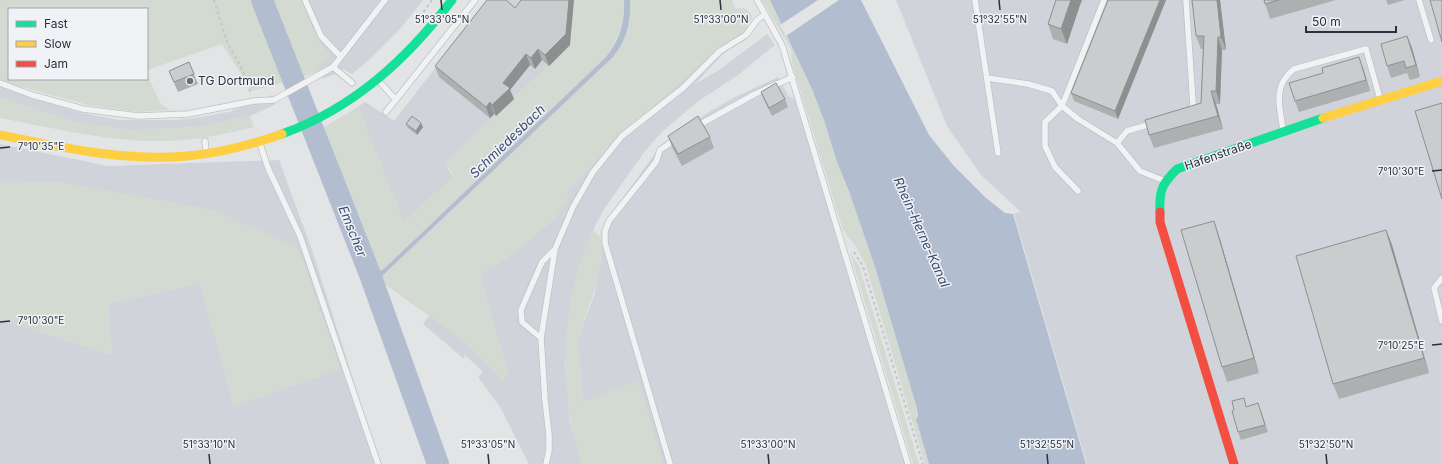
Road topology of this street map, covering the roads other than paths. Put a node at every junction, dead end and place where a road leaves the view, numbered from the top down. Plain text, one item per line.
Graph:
1 (305, 0) edge
2 (385, 0) edge
3 (452, 0) edge
4 (474, 0) edge
5 (758, 0) edge
6 (975, 0) edge
7 (1104, 0) edge
8 (1186, 0) edge
9 (1419, 0) edge
10 (766, 14) junction
11 (1431, 40) dead end
12 (341, 57) junction
13 (333, 67) junction
14 (793, 77) junction
15 (987, 78) junction
16 (378, 80) junction
17 (1442, 81) edge
18 (0, 83) edge
19 (352, 83) dead end
20 (396, 100) junction
21 (1380, 100) junction
22 (1062, 106) junction
23 (386, 112) dead end
24 (1182, 114) edge
25 (1161, 121) edge
26 (690, 130) edge
27 (1284, 131) junction
28 (684, 134) edge
29 (0, 135) edge
30 (205, 141) dead end
31 (259, 142) junction
32 (1117, 143) junction
33 (206, 153) junction
34 (998, 153) dead end
35 (1165, 181) junction
36 (1078, 191) dead end
37 (555, 249) junction
38 (1442, 278) edge
39 (1442, 321) edge
40 (541, 338) junction
41 (378, 464) edge
42 (546, 464) edge
43 (670, 464) edge
44 (908, 464) edge
45 (1234, 464) edge

1 - 12 lane
2 - 12 lane
3 - 16 street
4 - 20 lane
5 - 10 lane
6 - 15 lane
7 - 22 lane
8 - 24 lane
9 - 11 lane
10 - 14 lane
10 - 37 lane
12 - 13 lane
13 - 18 lane
13 - 19 lane
14 - 26 lane
14 - 44 lane
15 - 22 lane
15 - 34 lane
16 - 20 lane
16 - 31 street
17 - 21 street, Hafenstraße
20 - 23 lane
21 - 27 street, Hafenstraße
21 - 27 lane
22 - 32 lane
22 - 36 lane
25 - 32 lane
27 - 35 street, Hafenstraße
28 - 43 lane
29 - 33 street
30 - 33 lane
31 - 33 street
31 - 41 lane
32 - 35 lane
35 - 45 street
37 - 40 lane
37 - 40 lane
38 - 39 lane
40 - 42 lane

